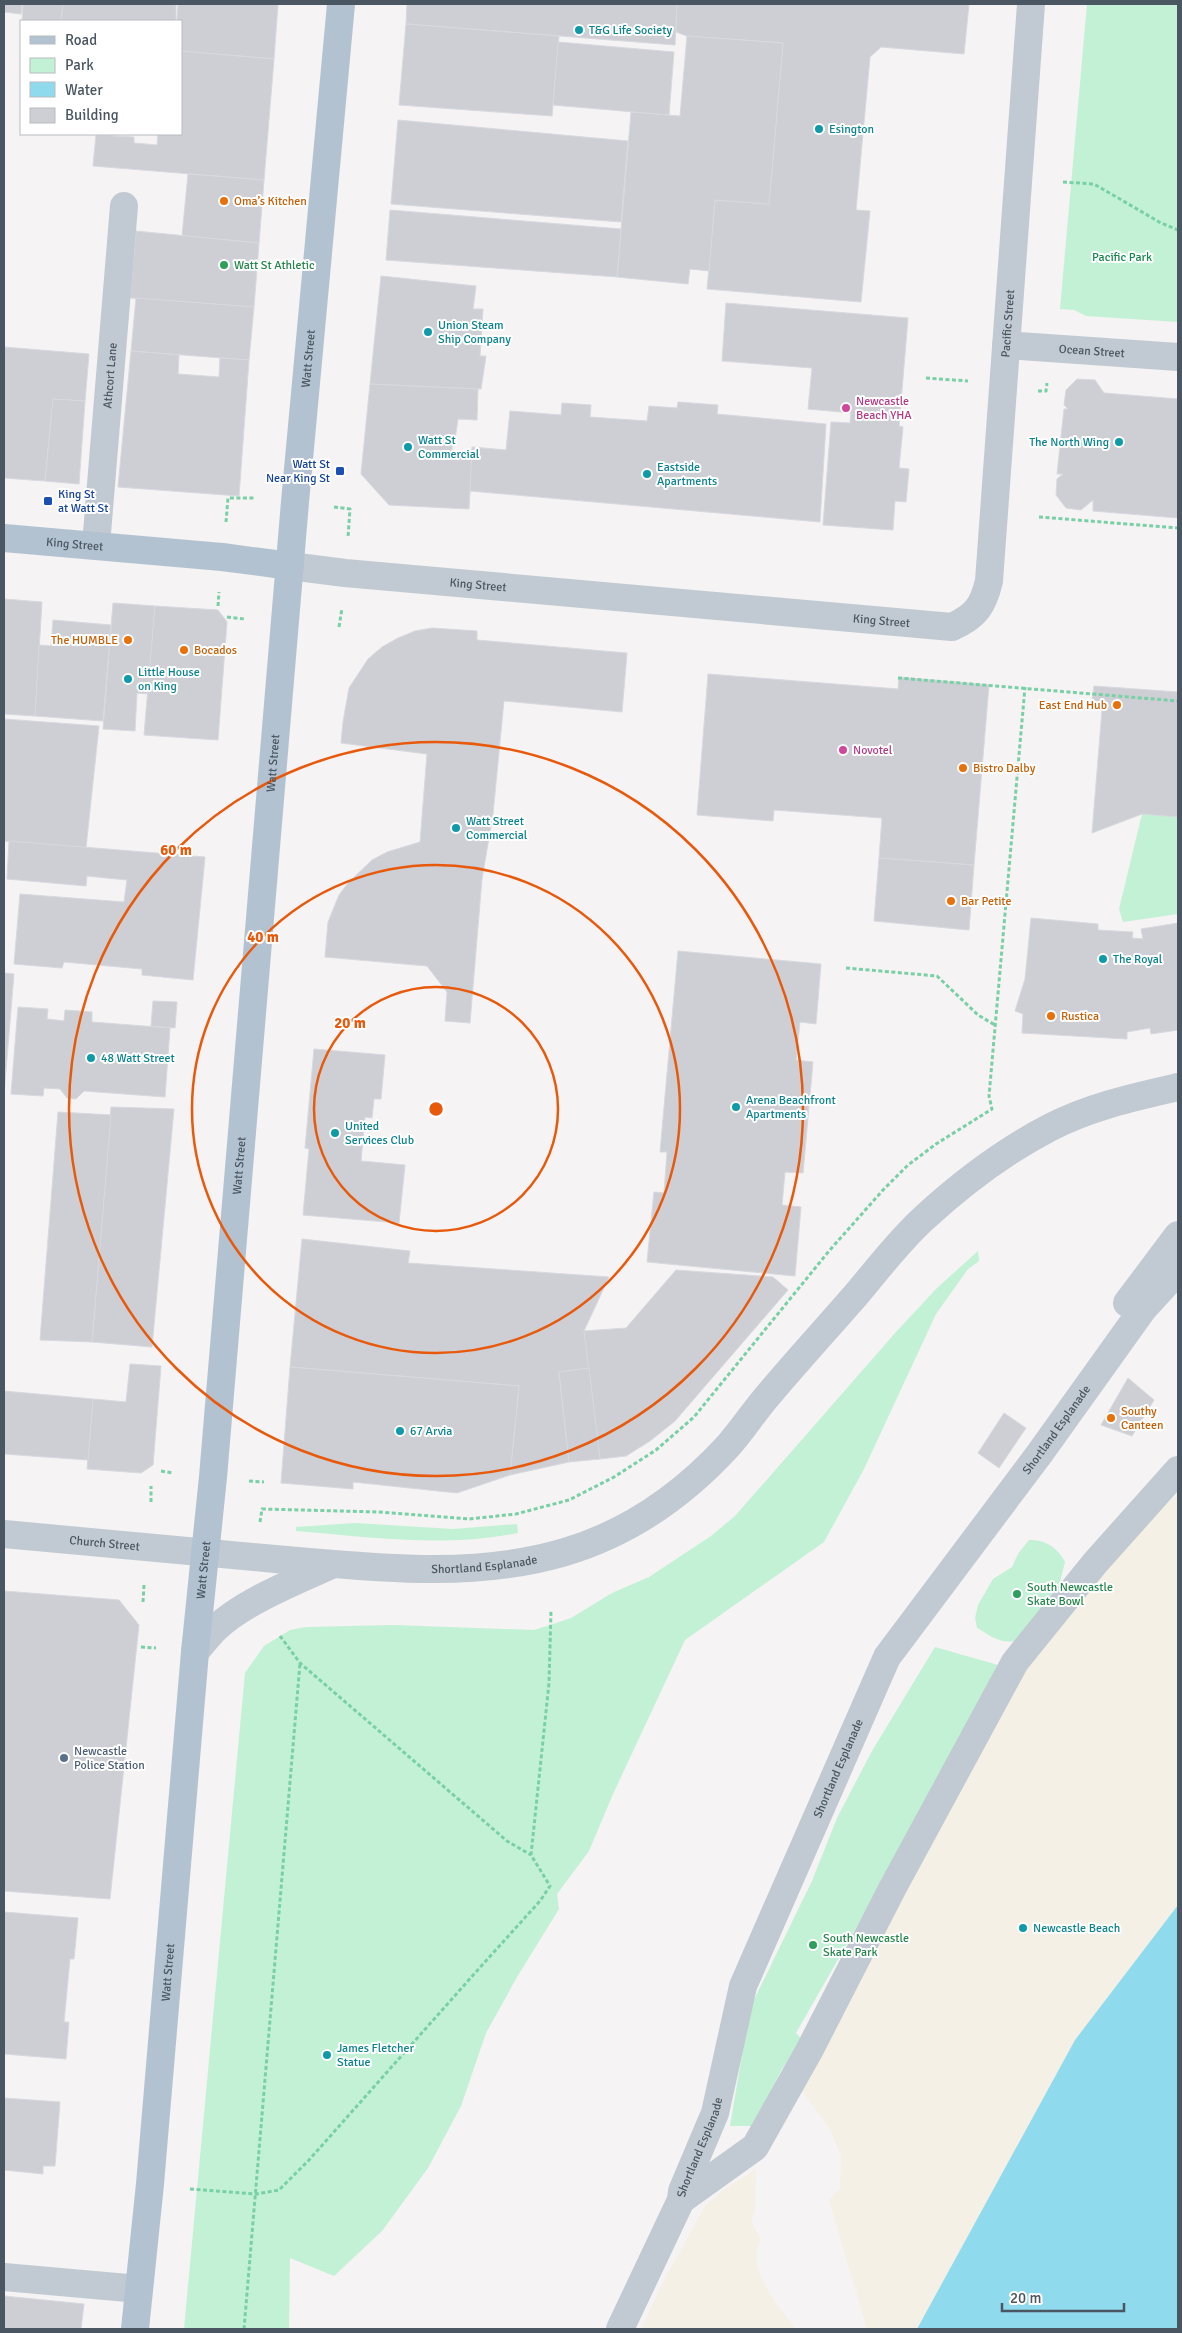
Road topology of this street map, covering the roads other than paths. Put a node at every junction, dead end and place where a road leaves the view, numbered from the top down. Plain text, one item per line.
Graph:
1 (341, 4) edge
2 (1031, 4) edge
3 (124, 206) dead end
4 (1006, 345) junction
5 (1178, 358) edge
6 (4, 538) edge
7 (96, 545) junction
8 (290, 566) junction
9 (952, 627) joint
10 (1178, 1087) edge
11 (1178, 1236) edge
12 (1178, 1271) edge
13 (1083, 1362) dead end
14 (1178, 1470) edge
15 (4, 1534) edge
16 (206, 1552) junction
17 (335, 1564) junction
18 (195, 1652) junction
19 (681, 2200) junction
20 (4, 2277) edge
21 (139, 2289) junction
22 (135, 2329) edge
23 (620, 2329) edge

1 - 8 main road, Watt Street
2 - 4 street, Pacific Street
3 - 7 street, Athcort Lane
4 - 5 street, Ocean Street
4 - 9 street, Pacific Street
6 - 7 main road, King Street
7 - 8 main road, King Street
8 - 9 street, King Street
8 - 16 main road, Watt Street
10 - 17 street, Shortland Esplanade
11 - 13 street
12 - 19 street, Shortland Esplanade
14 - 19 street
15 - 16 street, Church Street
16 - 17 street, Shortland Esplanade
16 - 18 main road, Watt Street
17 - 18 street, Shortland Esplanade
18 - 21 main road, Watt Street
19 - 23 street, Shortland Esplanade
20 - 21 street
21 - 22 main road, Watt Street

